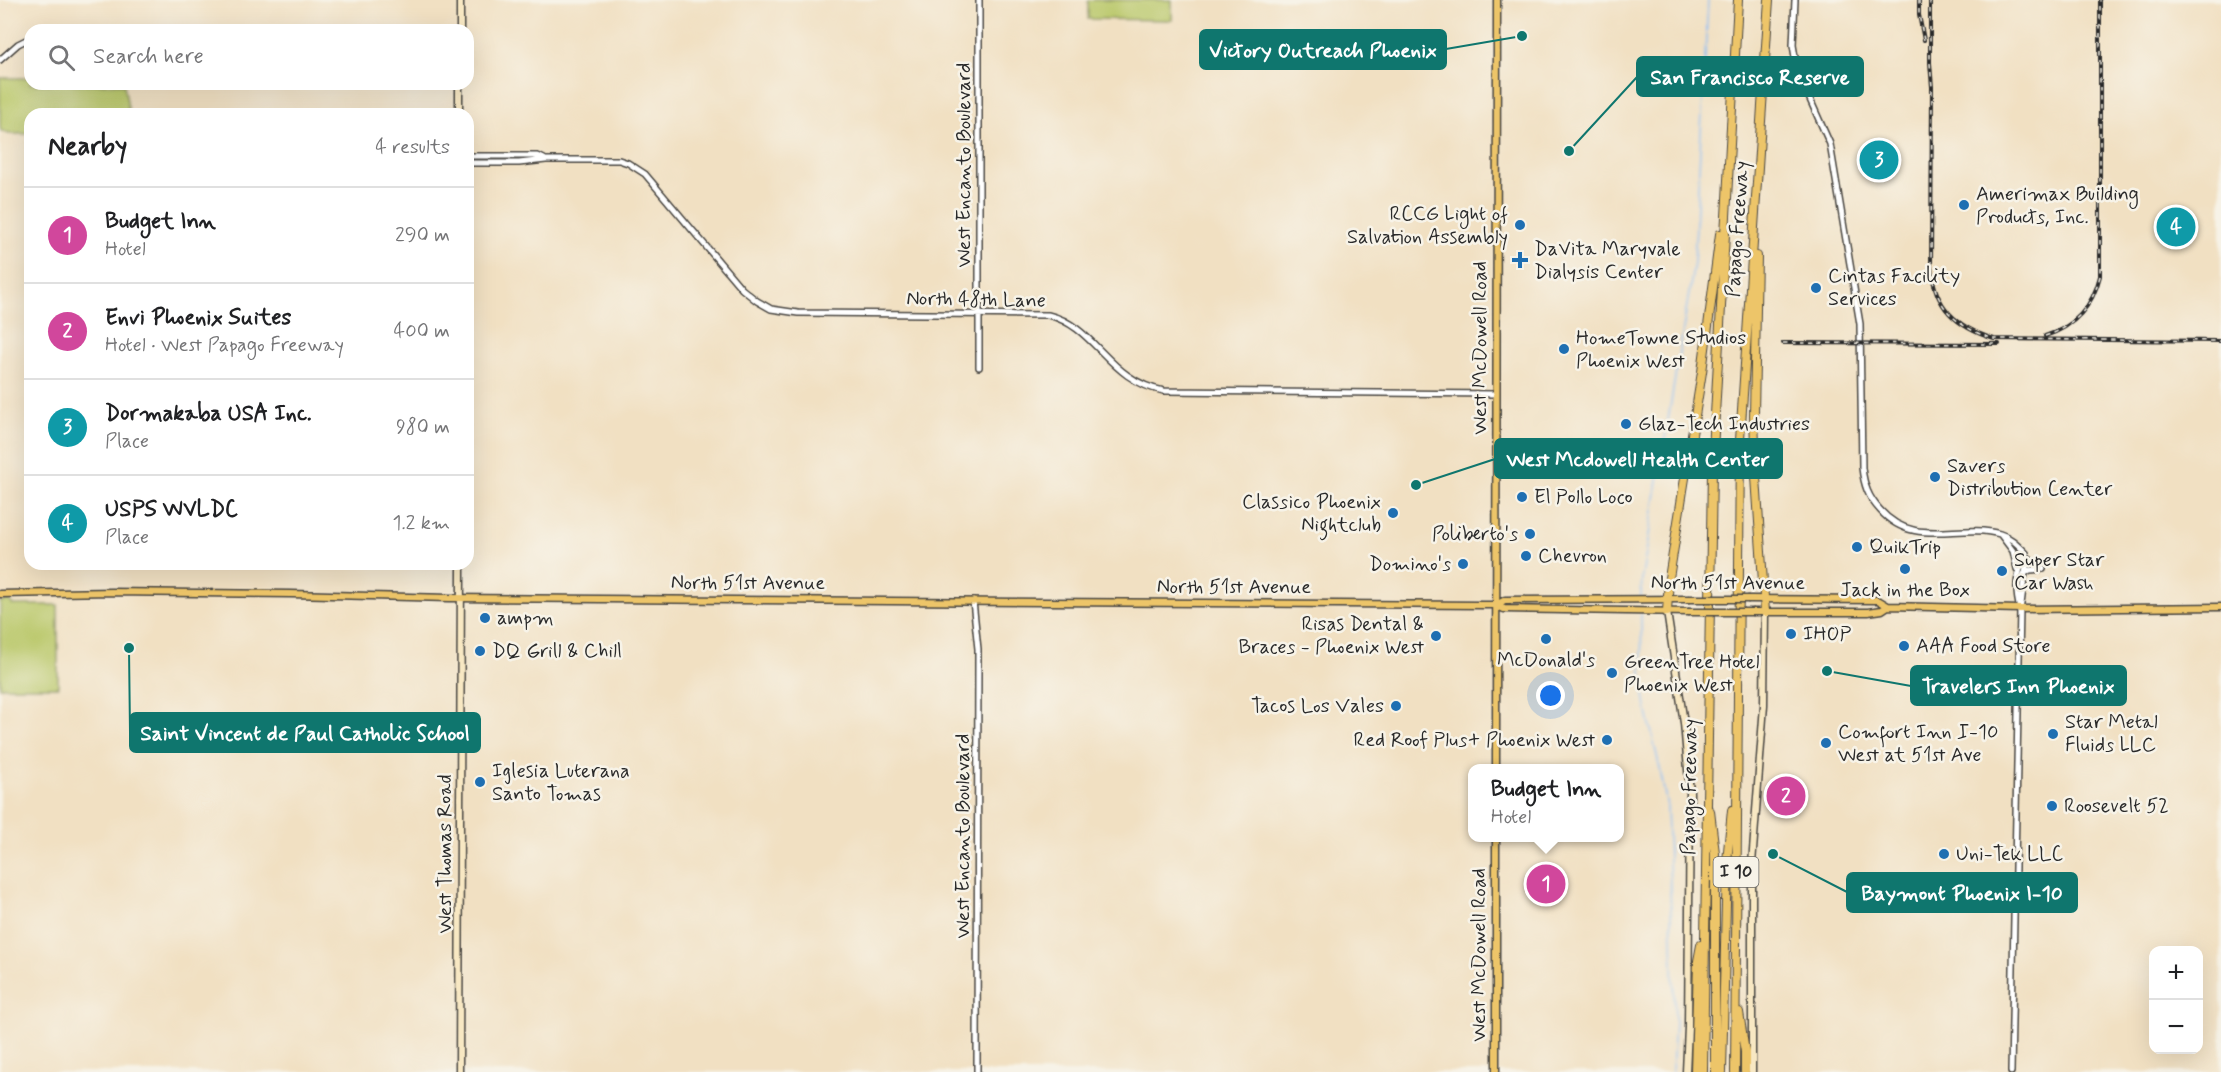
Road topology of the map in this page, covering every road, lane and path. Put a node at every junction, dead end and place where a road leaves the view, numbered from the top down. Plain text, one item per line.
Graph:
1 (460, 0) edge
2 (979, 0) edge
3 (1497, 0) edge
4 (1738, 0) edge
5 (1769, 0) edge
6 (1795, 0) edge
7 (460, 24) edge
8 (24, 41) edge
9 (0, 60) edge
10 (459, 90) edge
11 (459, 108) edge
12 (474, 156) edge
13 (546, 160) junction
14 (640, 160) dead end
15 (474, 163) edge
16 (636, 166) junction
17 (1727, 179) junction
18 (1758, 180) junction
19 (979, 314) junction
20 (979, 367) dead end
21 (1496, 394) junction
22 (2000, 534) junction
23 (2043, 569) dead end
24 (461, 570) edge
25 (2020, 574) junction
26 (0, 594) edge
27 (461, 597) junction
28 (1667, 599) junction
29 (1621, 600) junction
30 (1765, 600) junction
31 (973, 601) junction
32 (1496, 605) junction
33 (1888, 606) junction
34 (2221, 607) edge
35 (2020, 609) junction
36 (1567, 610) junction
37 (1667, 612) junction
38 (1766, 612) junction
39 (1737, 761) junction
40 (1496, 764) edge
41 (1707, 780) junction
42 (1496, 842) edge
43 (1705, 920) junction
44 (1735, 983) junction
45 (459, 1072) edge
46 (977, 1072) edge
47 (1496, 1072) edge
48 (1686, 1072) edge
49 (1695, 1072) edge
50 (1703, 1072) edge
51 (1715, 1072) edge
52 (1722, 1072) edge
53 (1734, 1072) edge
54 (1745, 1072) edge
55 (1752, 1072) edge
56 (2010, 1072) edge

1 - 7 main road
2 - 19 street, West Encanto Boulevard
3 - 21 main road, West McDowell Road
4 - 17 highway, Papago Freeway / I 10
5 - 18 highway, Papago Freeway / I 10
6 - 22 street
8 - 9 street
10 - 11 main road
12 - 13 street
13 - 15 street
13 - 16 street
14 - 16 street
16 - 19 street, North 48th Lane
17 - 28 highway
17 - 41 highway, Papago Freeway / I 10
18 - 30 highway
18 - 39 highway, Papago Freeway / I 10
19 - 20 street, West Encanto Boulevard
19 - 21 street, North 48th Lane
21 - 32 main road, West McDowell Road
22 - 25 street
22 - 25 street
23 - 25 street
24 - 27 main road, West Thomas Road
25 - 35 street
26 - 27 main road, North 51st Avenue
27 - 31 main road, North 51st Avenue
27 - 45 main road, West Thomas Road
28 - 29 main road, North 51st Avenue
28 - 30 main road, North 51st Avenue, bridge
28 - 37 highway
29 - 32 main road, North 51st Avenue
29 - 36 main road
30 - 33 main road, North 51st Avenue
30 - 38 highway
31 - 32 main road, North 51st Avenue
31 - 46 street, West Encanto Boulevard
32 - 36 main road, North 51st Avenue
32 - 40 main road, West McDowell Road
33 - 35 main road, North 51st Avenue
33 - 38 main road, North 51st Avenue
34 - 35 main road, North 51st Avenue
35 - 56 street
36 - 37 main road, North 51st Avenue
37 - 38 main road, North 51st Avenue, bridge
37 - 48 main road
38 - 55 main road
39 - 44 highway, Papago Freeway / I 10
39 - 52 highway
41 - 43 highway, Papago Freeway / I 10
41 - 51 highway
42 - 47 main road, West McDowell Road
43 - 49 highway
43 - 50 highway, Papago Freeway / I 10
44 - 53 highway, Papago Freeway / I 10
44 - 54 highway

